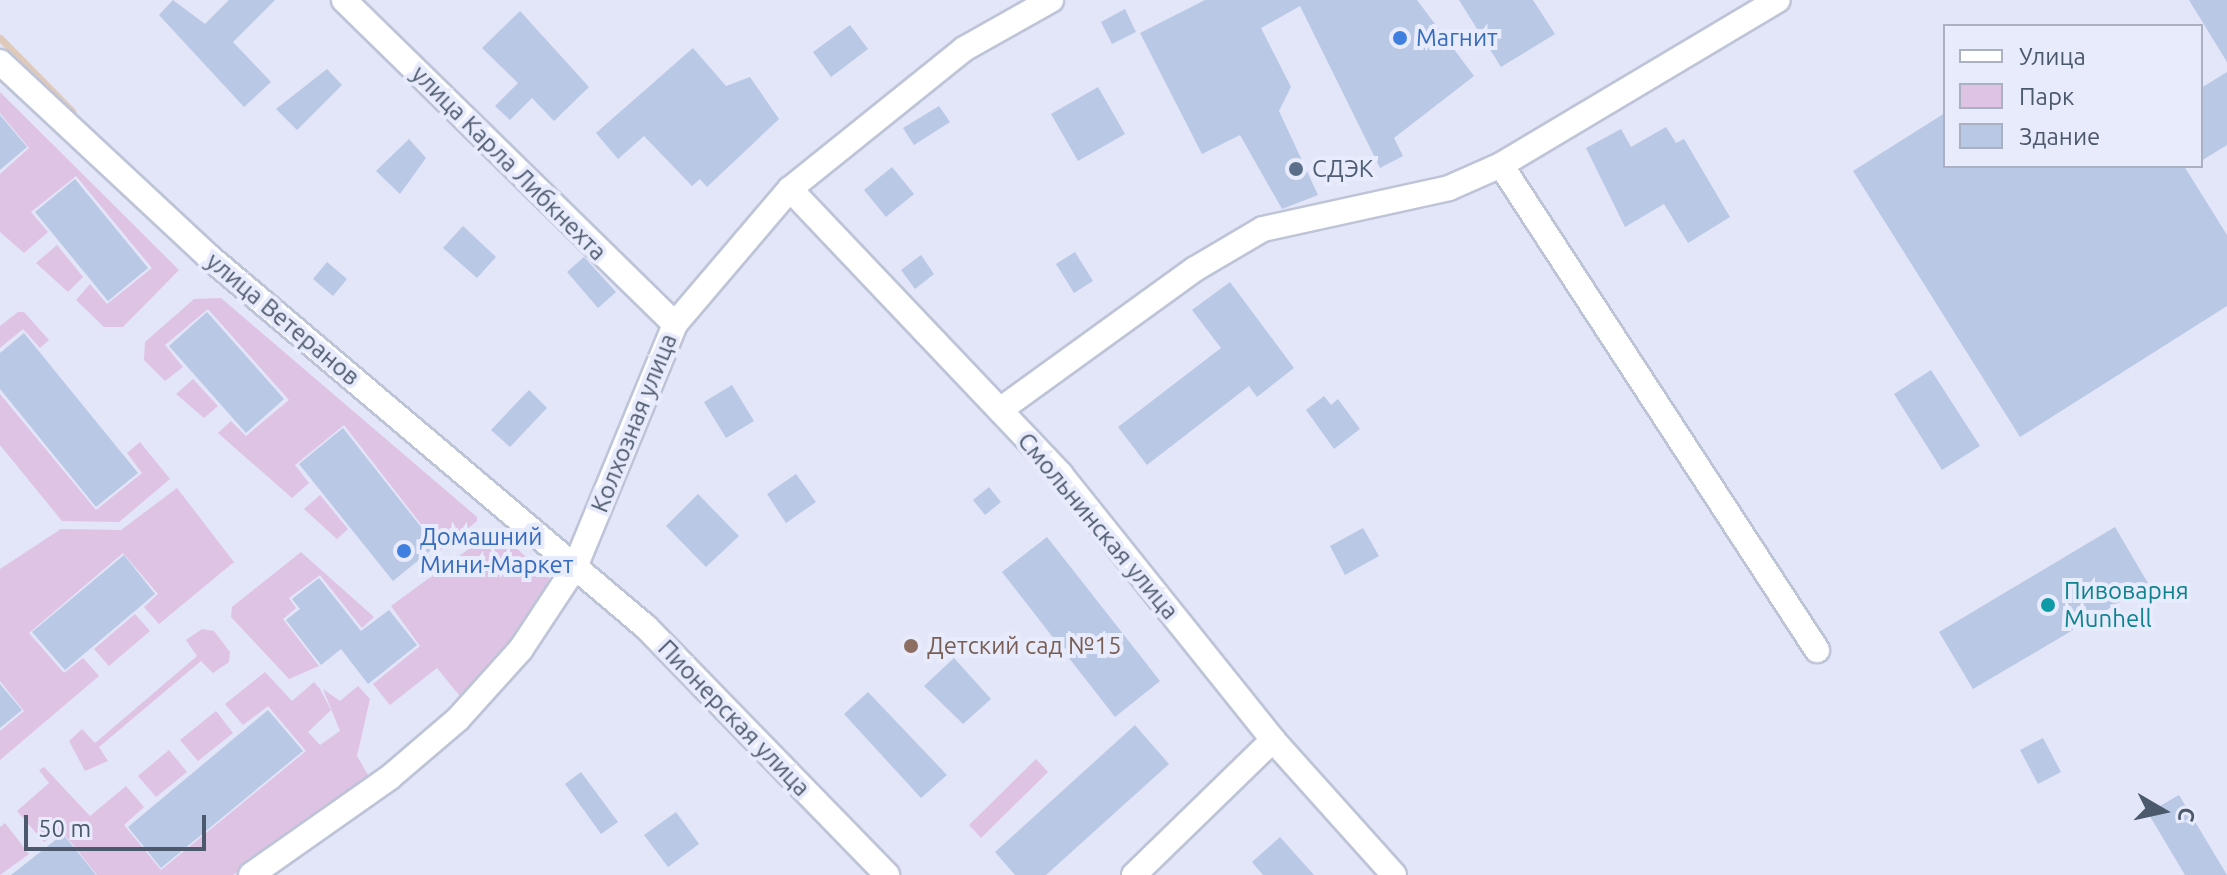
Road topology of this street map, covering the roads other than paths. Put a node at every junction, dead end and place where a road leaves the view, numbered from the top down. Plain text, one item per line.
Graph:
1 (344, 0) edge
2 (1051, 0) edge
3 (1778, 0) edge
4 (0, 62) edge
5 (1501, 165) junction
6 (790, 189) junction
7 (675, 324) junction
8 (1000, 410) junction
9 (575, 567) junction
10 (1817, 650) dead end
11 (1273, 740) junction
12 (251, 875) edge
13 (887, 875) edge
14 (1134, 875) edge
15 (1394, 875) edge

1 - 7 street, улица Карла Либкнехта
2 - 6 street, Колхозная улица
3 - 5 street
4 - 9 street, улица Ветеранов
5 - 8 street
5 - 10 street
6 - 7 street, Колхозная улица
6 - 8 street, Смольнинская улица
7 - 9 street, Колхозная улица
8 - 11 street, Смольнинская улица
9 - 12 street, Колхозная улица
9 - 13 street, Пионерская улица
11 - 14 street
11 - 15 street, Смольнинская улица

